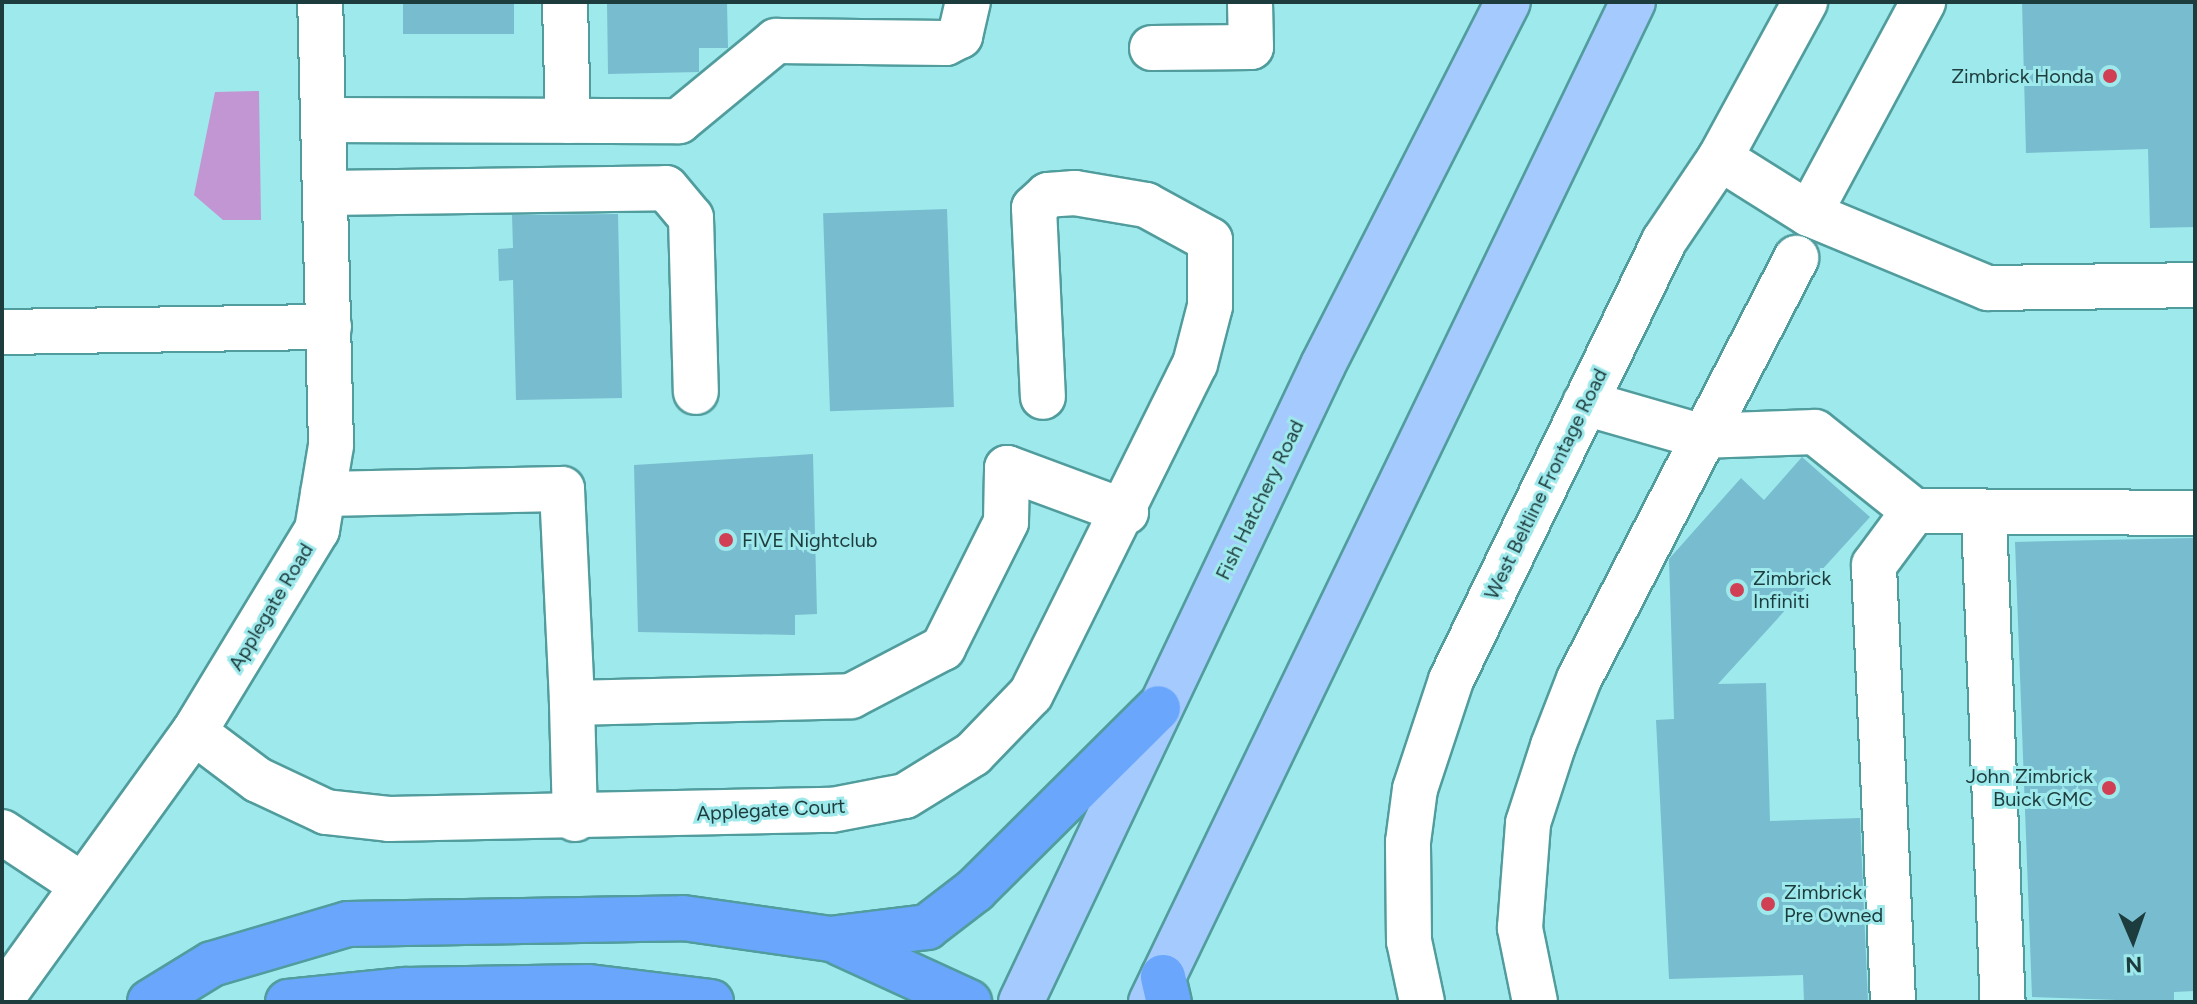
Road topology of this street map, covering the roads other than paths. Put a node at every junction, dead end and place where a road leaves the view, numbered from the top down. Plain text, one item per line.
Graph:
1 (320, 2) edge
2 (565, 2) edge
3 (968, 2) edge
4 (1250, 2) edge
5 (1485, 2) edge
6 (1508, 2) edge
7 (1633, 2) edge
8 (1805, 2) edge
9 (1923, 2) edge
10 (1152, 48) dead end
11 (1470, 78) junction
12 (323, 120) junction
13 (568, 121) junction
14 (1720, 158) junction
15 (326, 193) junction
16 (1809, 214) junction
17 (1796, 258) dead end
18 (2195, 285) edge
19 (329, 327) junction
20 (2, 332) edge
21 (696, 392) dead end
22 (1043, 397) dead end
23 (1585, 403) junction
24 (1700, 436) junction
25 (323, 494) junction
26 (1914, 511) junction
27 (1126, 512) junction
28 (2195, 513) edge
29 (1984, 517) junction
30 (572, 703) junction
31 (1158, 708) junction
32 (194, 732) junction
33 (575, 819) junction
34 (2, 832) edge
35 (82, 885) junction
36 (831, 939) junction
37 (1161, 994) edge
38 (2, 998) edge
39 (150, 1002) edge
40 (288, 1002) edge
41 (711, 1002) edge
42 (969, 1002) edge
43 (1021, 1002) edge
44 (1422, 1002) edge
45 (1535, 1002) edge
46 (1893, 1002) edge
47 (2003, 1002) edge

1 - 12 street, Applegate Road
2 - 13 street
3 - 13 street
4 - 10 street
5 - 11 main road
6 - 11 main road, Fish Hatchery Road
7 - 37 main road
8 - 14 street, West Beltline Frontage Road
9 - 16 street
11 - 31 main road, Fish Hatchery Road
12 - 13 street
12 - 15 street, Applegate Road
14 - 16 street
14 - 23 street, West Beltline Frontage Road
15 - 19 street, Applegate Road
15 - 21 street
16 - 18 street
17 - 24 street
19 - 20 street
19 - 25 street, Applegate Road
22 - 27 street, Applegate Court
23 - 24 street
23 - 44 street, West Beltline Frontage Road
24 - 26 street
24 - 45 street
25 - 30 street
25 - 32 street, Applegate Road
26 - 29 street
26 - 46 street
27 - 30 street
27 - 33 street, Applegate Court
28 - 29 street
29 - 47 street
30 - 33 street
31 - 36 highway
31 - 43 main road, Fish Hatchery Road
32 - 33 street, Applegate Court
32 - 35 street, Applegate Road
34 - 35 street
35 - 38 street, Applegate Road
36 - 39 highway
36 - 42 highway
40 - 41 highway

